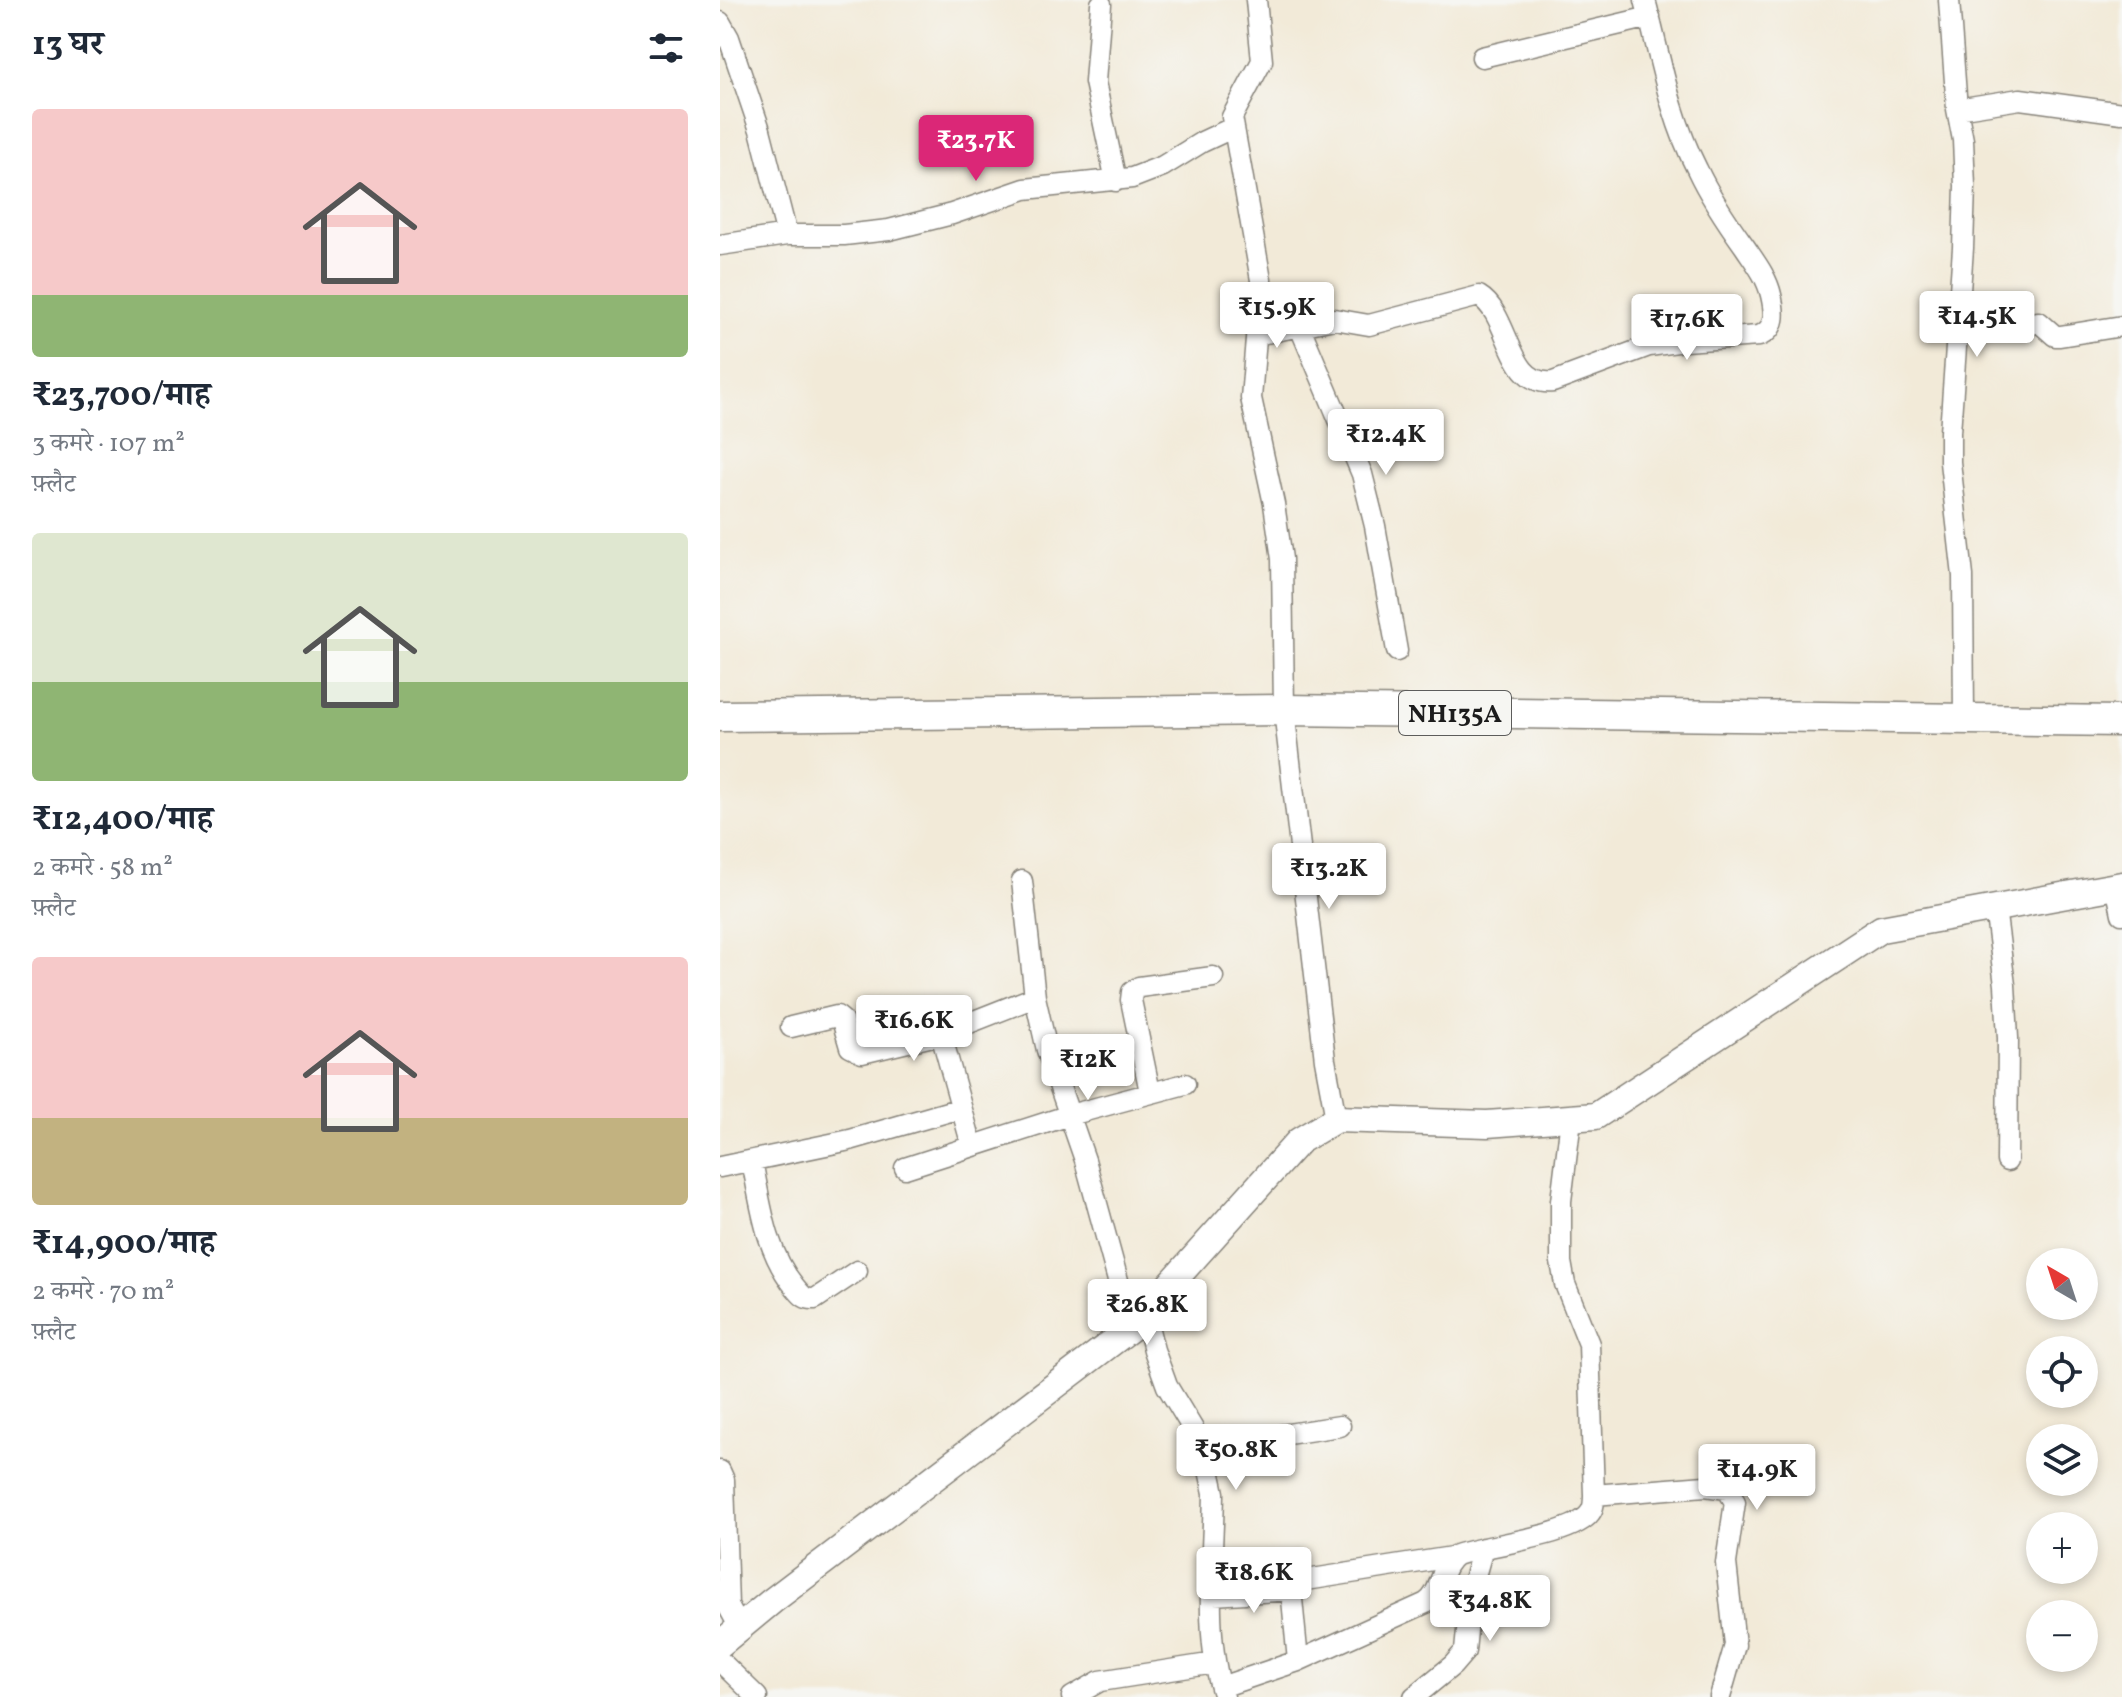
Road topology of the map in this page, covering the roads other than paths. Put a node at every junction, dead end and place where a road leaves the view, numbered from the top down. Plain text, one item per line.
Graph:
1 (1256, 0) edge
2 (1949, 0) edge
3 (1101, 4) dead end
4 (1648, 9) edge
5 (720, 22) edge
6 (1482, 57) dead end
7 (1957, 109) junction
8 (2122, 113) edge
9 (1232, 128) junction
10 (1116, 181) junction
11 (787, 235) junction
12 (720, 245) edge
13 (1299, 325) junction
14 (2122, 326) edge
15 (1957, 332) junction
16 (1256, 335) junction
17 (1397, 651) dead end
18 (1284, 710) junction
19 (726, 716) edge
20 (1964, 720) junction
21 (2122, 721) edge
22 (1022, 881) dead end
23 (2119, 885) edge
24 (1995, 908) junction
25 (2122, 914) edge
26 (1213, 977) dead end
27 (1035, 997) junction
28 (791, 1027) dead end
29 (941, 1034) junction
30 (1185, 1084) dead end
31 (1150, 1092) junction
32 (961, 1108) junction
33 (1070, 1115) junction
34 (1336, 1119) junction
35 (1578, 1119) junction
36 (972, 1146) junction
37 (752, 1161) junction
38 (2007, 1161) dead end
39 (720, 1167) edge
40 (905, 1168) dead end
41 (857, 1271) dead end
42 (1138, 1321) junction
43 (1340, 1426) dead end
44 (1204, 1447) junction
45 (720, 1471) edge
46 (1594, 1495) junction
47 (1483, 1548) junction
48 (1452, 1557) junction
49 (1293, 1590) junction
50 (1213, 1595) junction
51 (730, 1636) edge
52 (720, 1661) edge
53 (1298, 1661) junction
54 (1215, 1663) junction
55 (1222, 1692) edge
56 (757, 1697) edge
57 (1072, 1697) edge
58 (1414, 1697) edge
59 (1720, 1697) edge

1 - 9 street
2 - 7 street
3 - 10 street
4 - 6 street
4 - 13 street
5 - 11 street
7 - 8 street
7 - 15 street
9 - 10 street
9 - 16 street
10 - 11 street
11 - 12 street
13 - 16 street
13 - 17 street
14 - 15 street
15 - 20 street
16 - 18 street
18 - 19 highway, NH135A
18 - 20 highway, NH135A
18 - 34 street
20 - 21 highway, NH135A
22 - 27 street
23 - 24 main road
23 - 25 street
24 - 35 main road
24 - 38 street
26 - 31 street
27 - 29 street
27 - 33 street
28 - 29 street
29 - 32 street
30 - 31 street
31 - 33 street
32 - 36 street
32 - 37 street
33 - 36 street
33 - 42 street
34 - 35 main road
34 - 42 main road
35 - 46 street
36 - 40 street
37 - 39 street
37 - 41 street
42 - 44 street
42 - 51 main road
43 - 44 street
44 - 50 street
45 - 51 street
46 - 47 street
46 - 59 street
47 - 48 street
47 - 58 street
48 - 49 street
48 - 53 street
49 - 50 street
49 - 53 street
50 - 54 street
52 - 56 street
53 - 55 street
54 - 55 street
54 - 57 street

